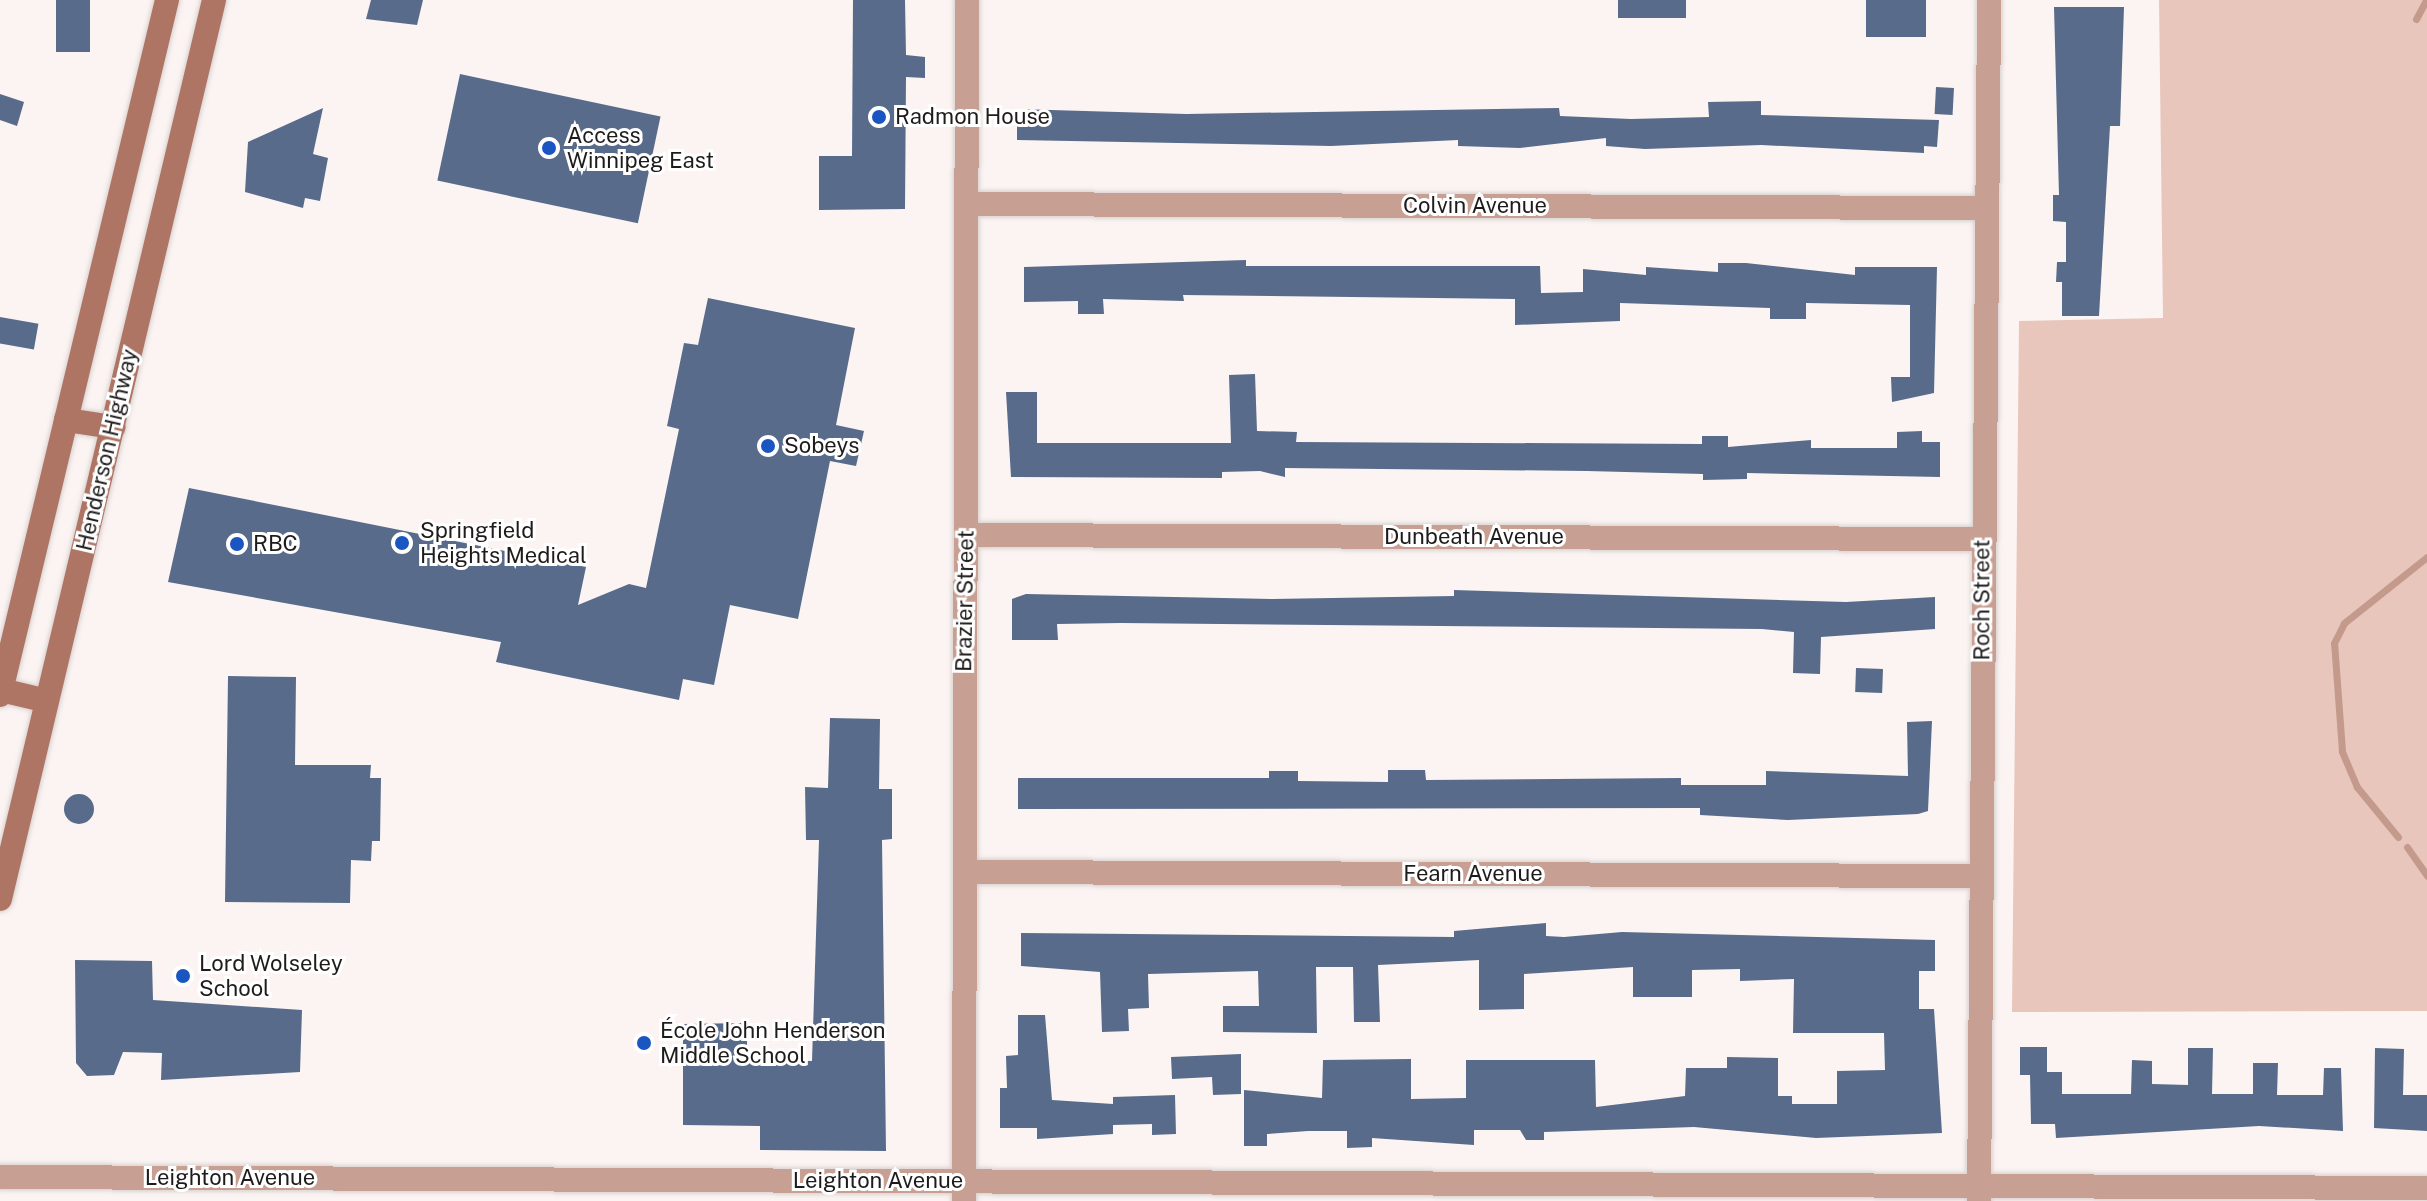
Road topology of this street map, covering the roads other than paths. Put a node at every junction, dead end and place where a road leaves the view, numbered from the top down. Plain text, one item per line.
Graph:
1 (167, 0) edge
2 (214, 0) edge
3 (967, 0) edge
4 (1989, 0) edge
5 (967, 204) junction
6 (1984, 208) junction
7 (66, 420) junction
8 (113, 427) junction
9 (966, 535) junction
10 (1982, 539) junction
11 (1, 692) edge
12 (47, 701) junction
13 (966, 872) junction
14 (1980, 876) junction
15 (0, 899) edge
16 (0, 1177) edge
17 (2427, 1188) edge
18 (964, 1191) edge
19 (1979, 1194) edge

1 - 7 main road, Henderson Highway
2 - 8 main road, Henderson Highway
3 - 5 street, Brazier Street
4 - 6 street, Roch Street
5 - 6 street, Colvin Avenue
5 - 9 street, Brazier Street
6 - 10 street, Roch Street
7 - 8 main road
7 - 11 main road, Henderson Highway
8 - 12 main road, Henderson Highway
9 - 10 street, Dunbeath Avenue
9 - 13 street, Brazier Street
10 - 14 street, Roch Street
11 - 12 main road
12 - 15 main road, Henderson Highway
13 - 14 street, Fearn Avenue
13 - 18 street, Brazier Street
14 - 19 street, Roch Street
16 - 18 street, Leighton Avenue
17 - 19 street, Leighton Avenue
18 - 19 street, Leighton Avenue

